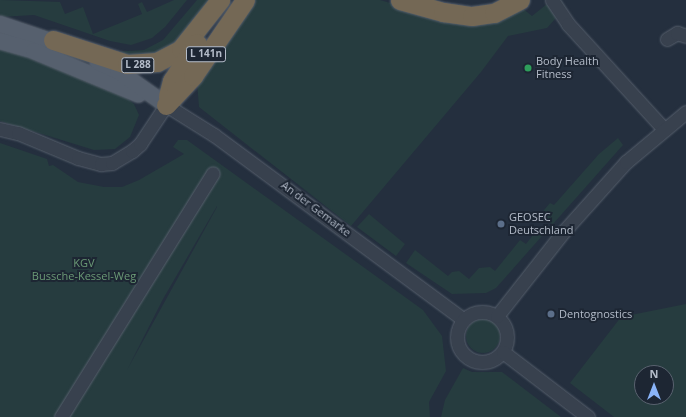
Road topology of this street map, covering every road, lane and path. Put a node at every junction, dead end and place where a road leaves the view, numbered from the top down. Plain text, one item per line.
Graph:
1 (220, 0) edge
2 (245, 0) edge
3 (400, 0) edge
4 (520, 0) edge
5 (552, 0) edge
6 (209, 17) junction
7 (0, 24) edge
8 (686, 36) edge
9 (666, 39) dead end
10 (53, 40) junction
11 (0, 41) edge
12 (166, 105) junction
13 (686, 112) edge
14 (0, 129) edge
15 (664, 129) junction
16 (213, 173) dead end
17 (497, 316) junction
18 (463, 319) junction
19 (503, 352) junction
20 (61, 417) edge
21 (588, 417) edge

1 - 6 highway
2 - 12 highway, L 141n
3 - 4 highway
5 - 15 street
6 - 10 highway, L 288
6 - 12 highway
7 - 10 main road, L 288
8 - 9 street
10 - 12 main road, L 288
11 - 12 main road, L 288
12 - 14 street
12 - 18 street, An der Gemarke / L 288
13 - 15 street
15 - 17 street
16 - 20 street
17 - 18 street
17 - 19 street
18 - 19 street
19 - 21 street

